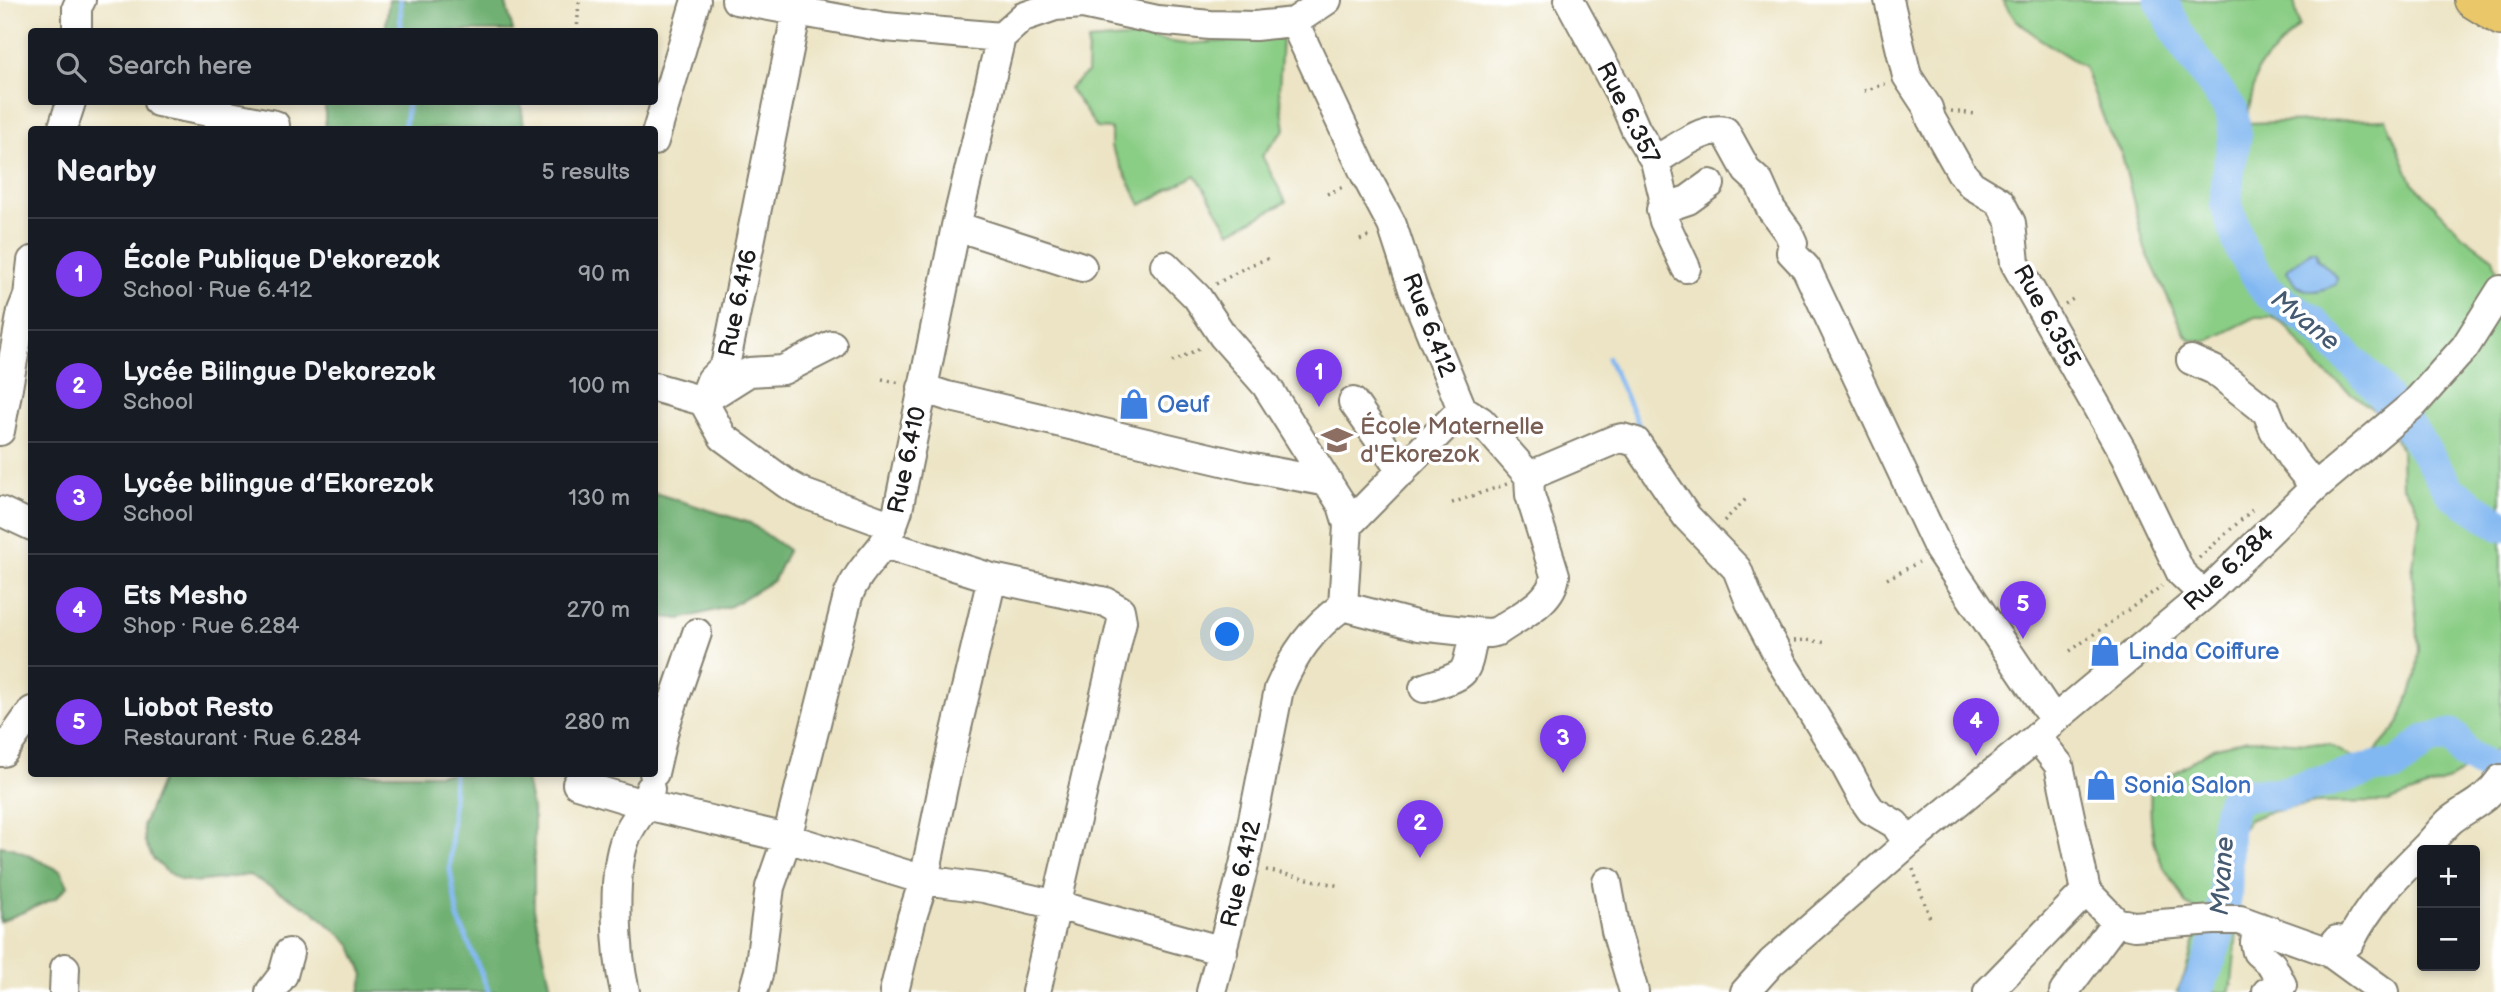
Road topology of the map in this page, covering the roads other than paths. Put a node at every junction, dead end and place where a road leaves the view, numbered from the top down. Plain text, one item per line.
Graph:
1 (696, 0) edge
2 (736, 0) edge
3 (1327, 0) edge
4 (1569, 0) edge
5 (1889, 0) edge
6 (2472, 0) edge
7 (786, 5) edge
8 (1124, 6) edge
9 (2501, 18) edge
10 (1294, 23) junction
11 (1001, 37) junction
12 (70, 105) edge
13 (173, 105) edge
14 (275, 125) dead end
15 (63, 126) edge
16 (658, 128) edge
17 (1655, 161) junction
18 (1710, 184) dead end
19 (1664, 198) junction
20 (956, 226) junction
21 (1165, 265) dead end
22 (1082, 267) dead end
23 (1686, 268) dead end
24 (2501, 289) edge
25 (27, 312) edge
26 (832, 345) dead end
27 (6, 360) edge
28 (2191, 360) dead end
29 (658, 388) edge
30 (922, 388) junction
31 (703, 401) junction
32 (1353, 402) dead end
33 (1462, 409) junction
34 (0, 432) edge
35 (1402, 472) junction
36 (1529, 476) junction
37 (1328, 482) junction
38 (2315, 487) junction
39 (0, 511) edge
40 (28, 524) edge
41 (1348, 525) junction
42 (889, 535) junction
43 (992, 578) junction
44 (2204, 595) junction
45 (1343, 606) junction
46 (1474, 632) junction
47 (697, 634) dead end
48 (1424, 688) dead end
49 (28, 717) edge
50 (2045, 728) junction
51 (0, 752) edge
52 (658, 756) edge
53 (653, 777) edge
54 (2501, 779) edge
55 (578, 784) dead end
56 (646, 804) junction
57 (787, 838) junction
58 (1908, 843) junction
59 (924, 880) junction
60 (1607, 882) dead end
61 (2086, 891) junction
62 (1058, 905) junction
63 (2116, 922) junction
64 (2238, 922) junction
65 (1223, 951) junction
66 (2329, 952) junction
67 (289, 953) dead end
68 (270, 992) edge
69 (625, 992) edge
70 (753, 992) edge
71 (894, 992) edge
72 (1036, 992) edge
73 (1211, 992) edge
74 (1634, 992) edge
75 (1745, 992) edge
76 (1988, 992) edge
77 (2064, 992) edge
78 (2267, 992) edge
79 (2384, 992) edge

1 - 16 street
2 - 7 street
3 - 10 street
4 - 17 street, Rue 6.357
5 - 44 street, Rue 6.355
6 - 9 main road
7 - 11 street
7 - 31 street, Rue 6.416
8 - 10 street
8 - 11 street
10 - 33 street, Rue 6.412
11 - 20 street, Rue 6.410
12 - 15 street
13 - 14 street
17 - 19 street, Rue 6.357
17 - 50 street
18 - 19 street
19 - 23 street, Rue 6.357
20 - 22 street
20 - 30 street, Rue 6.410
21 - 37 street
24 - 38 street, Rue 6.284
25 - 27 street
26 - 31 street
27 - 34 street
28 - 38 street
29 - 31 street
30 - 37 street
30 - 42 street, Rue 6.410
31 - 42 street
32 - 35 street
33 - 35 street, Rue 6.412
33 - 36 street
35 - 41 street, Rue 6.412
36 - 46 street
36 - 58 street
37 - 41 street
38 - 44 street, Rue 6.284
39 - 40 street
41 - 45 street
42 - 43 street
42 - 57 street, Rue 6.410
43 - 59 street
43 - 62 street
44 - 50 street, Rue 6.284
45 - 46 street
45 - 65 street, Rue 6.412
46 - 48 street
47 - 52 street
49 - 51 street
50 - 58 street, Rue 6.284
50 - 61 street
53 - 56 street
54 - 66 street
55 - 56 street
56 - 57 street
56 - 69 street
57 - 59 street
57 - 70 street, Rue 6.410
58 - 75 street, Rue 6.284
59 - 62 street
59 - 71 street
60 - 74 street
61 - 63 street
61 - 76 street
62 - 65 street
62 - 72 street
63 - 64 street
63 - 77 street
64 - 66 street
64 - 78 street
65 - 73 street, Rue 6.412
66 - 79 street
67 - 68 street

